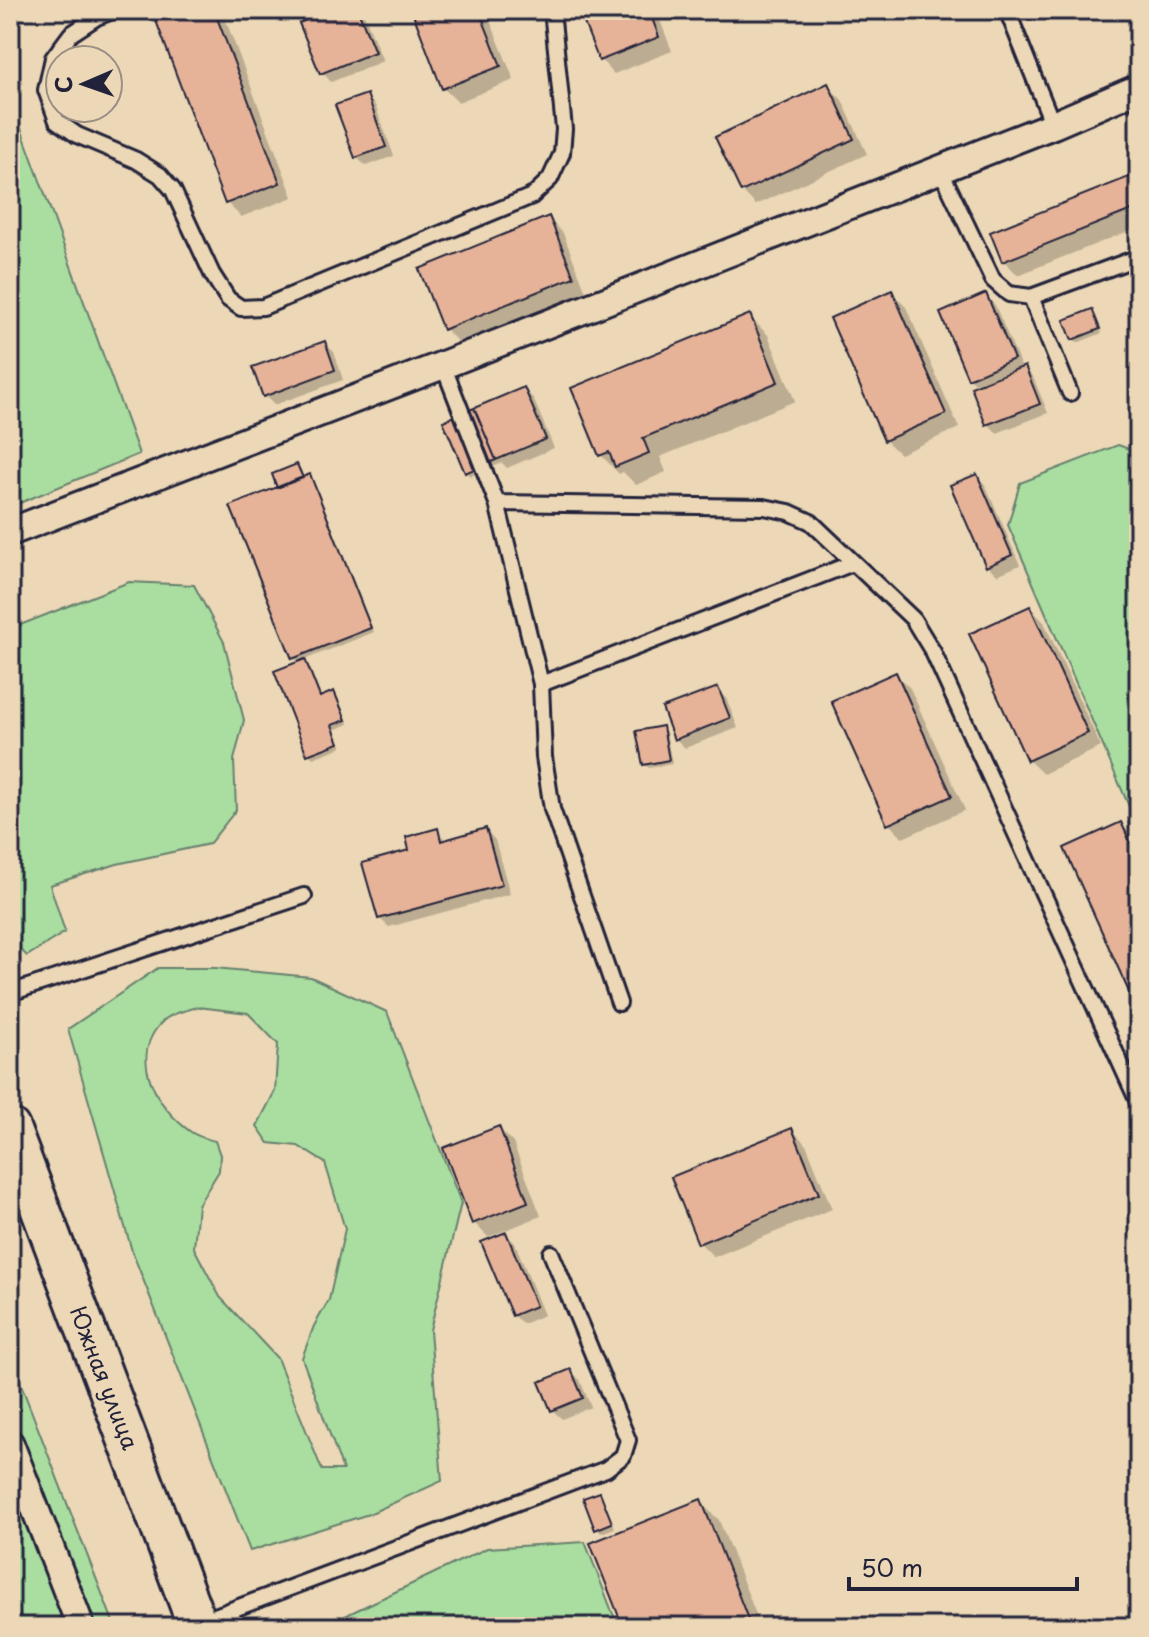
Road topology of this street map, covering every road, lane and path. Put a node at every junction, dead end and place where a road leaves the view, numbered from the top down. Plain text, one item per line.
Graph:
1 (115, 10) edge
2 (552, 10) edge
3 (1007, 10) edge
4 (1139, 88) edge
5 (1053, 125) junction
6 (940, 169) junction
7 (1139, 257) edge
8 (1031, 297) junction
9 (443, 365) junction
10 (1070, 393) dead end
11 (497, 503) junction
12 (10, 532) edge
13 (853, 563) junction
14 (541, 684) junction
15 (304, 896) dead end
16 (10, 993) edge
17 (619, 1003) dead end
18 (1139, 1104) edge
19 (10, 1128) edge
20 (551, 1253) dead end
21 (10, 1444) edge
22 (197, 1625) edge
23 (81, 1627) edge

1 - 2 lane
3 - 5 lane
4 - 5 street
5 - 6 street
6 - 8 lane
6 - 9 street
7 - 8 lane
8 - 10 lane
9 - 11 lane
9 - 12 street
11 - 13 lane
11 - 14 lane
13 - 14 lane
13 - 18 lane
14 - 17 lane
15 - 16 lane
19 - 22 main road, Южная улица
20 - 22 lane
21 - 23 street

